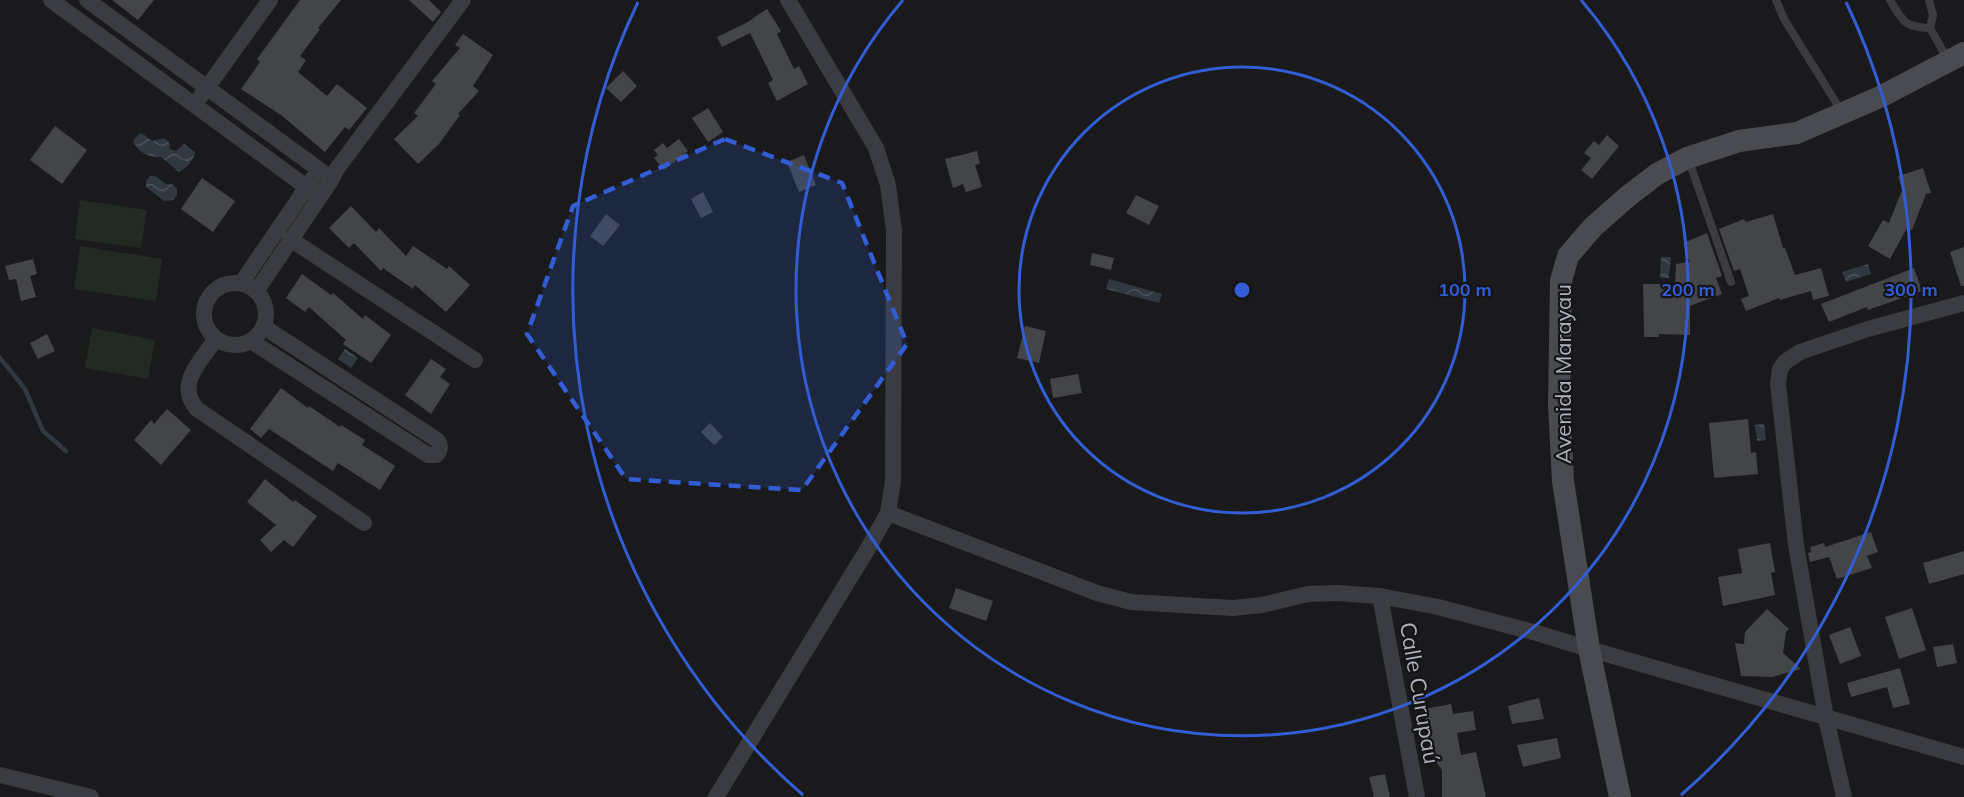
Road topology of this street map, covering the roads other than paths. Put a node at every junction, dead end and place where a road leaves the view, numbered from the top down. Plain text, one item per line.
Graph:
1 (87, 0) edge
2 (270, 0) edge
3 (463, 0) edge
4 (788, 0) edge
5 (1776, 0) edge
6 (1890, 0) edge
7 (1929, 0) edge
8 (62, 3) edge
9 (1930, 28) junction
10 (1956, 57) edge
11 (206, 88) junction
12 (194, 106) junction
13 (1842, 113) junction
14 (1687, 158) junction
15 (329, 173) junction
16 (314, 192) junction
17 (290, 239) junction
18 (1731, 282) dead end
19 (249, 286) junction
20 (1964, 303) edge
21 (264, 327) junction
22 (216, 339) junction
23 (251, 341) junction
24 (475, 360) dead end
25 (888, 513) junction
26 (364, 523) dead end
27 (1380, 596) junction
28 (1589, 650) junction
29 (1826, 718) junction
30 (1964, 757) edge
31 (0, 775) edge
32 (91, 797) edge
33 (716, 797) edge
34 (1417, 797) edge
35 (1620, 797) edge
36 (1844, 797) edge

1 - 11 street
2 - 11 street
3 - 15 street
4 - 25 street
5 - 13 lane
6 - 9 lane
7 - 9 lane
8 - 12 street
9 - 10 lane
10 - 13 street, Avenida Marayau
11 - 12 street
11 - 15 street
12 - 16 street
13 - 14 street, Avenida Marayau
14 - 18 lane
14 - 28 street, Avenida Marayau
15 - 16 street
16 - 17 street
16 - 19 street
17 - 19 street
17 - 24 street
19 - 21 street
19 - 22 street
20 - 29 street
21 - 23 street
21 - 23 street
22 - 23 street
22 - 26 street
25 - 27 street
25 - 33 street
27 - 28 street
27 - 34 street, Calle Curupaú
28 - 29 street
28 - 35 street, Avenida Marayau
29 - 30 street
29 - 36 street
31 - 32 street

